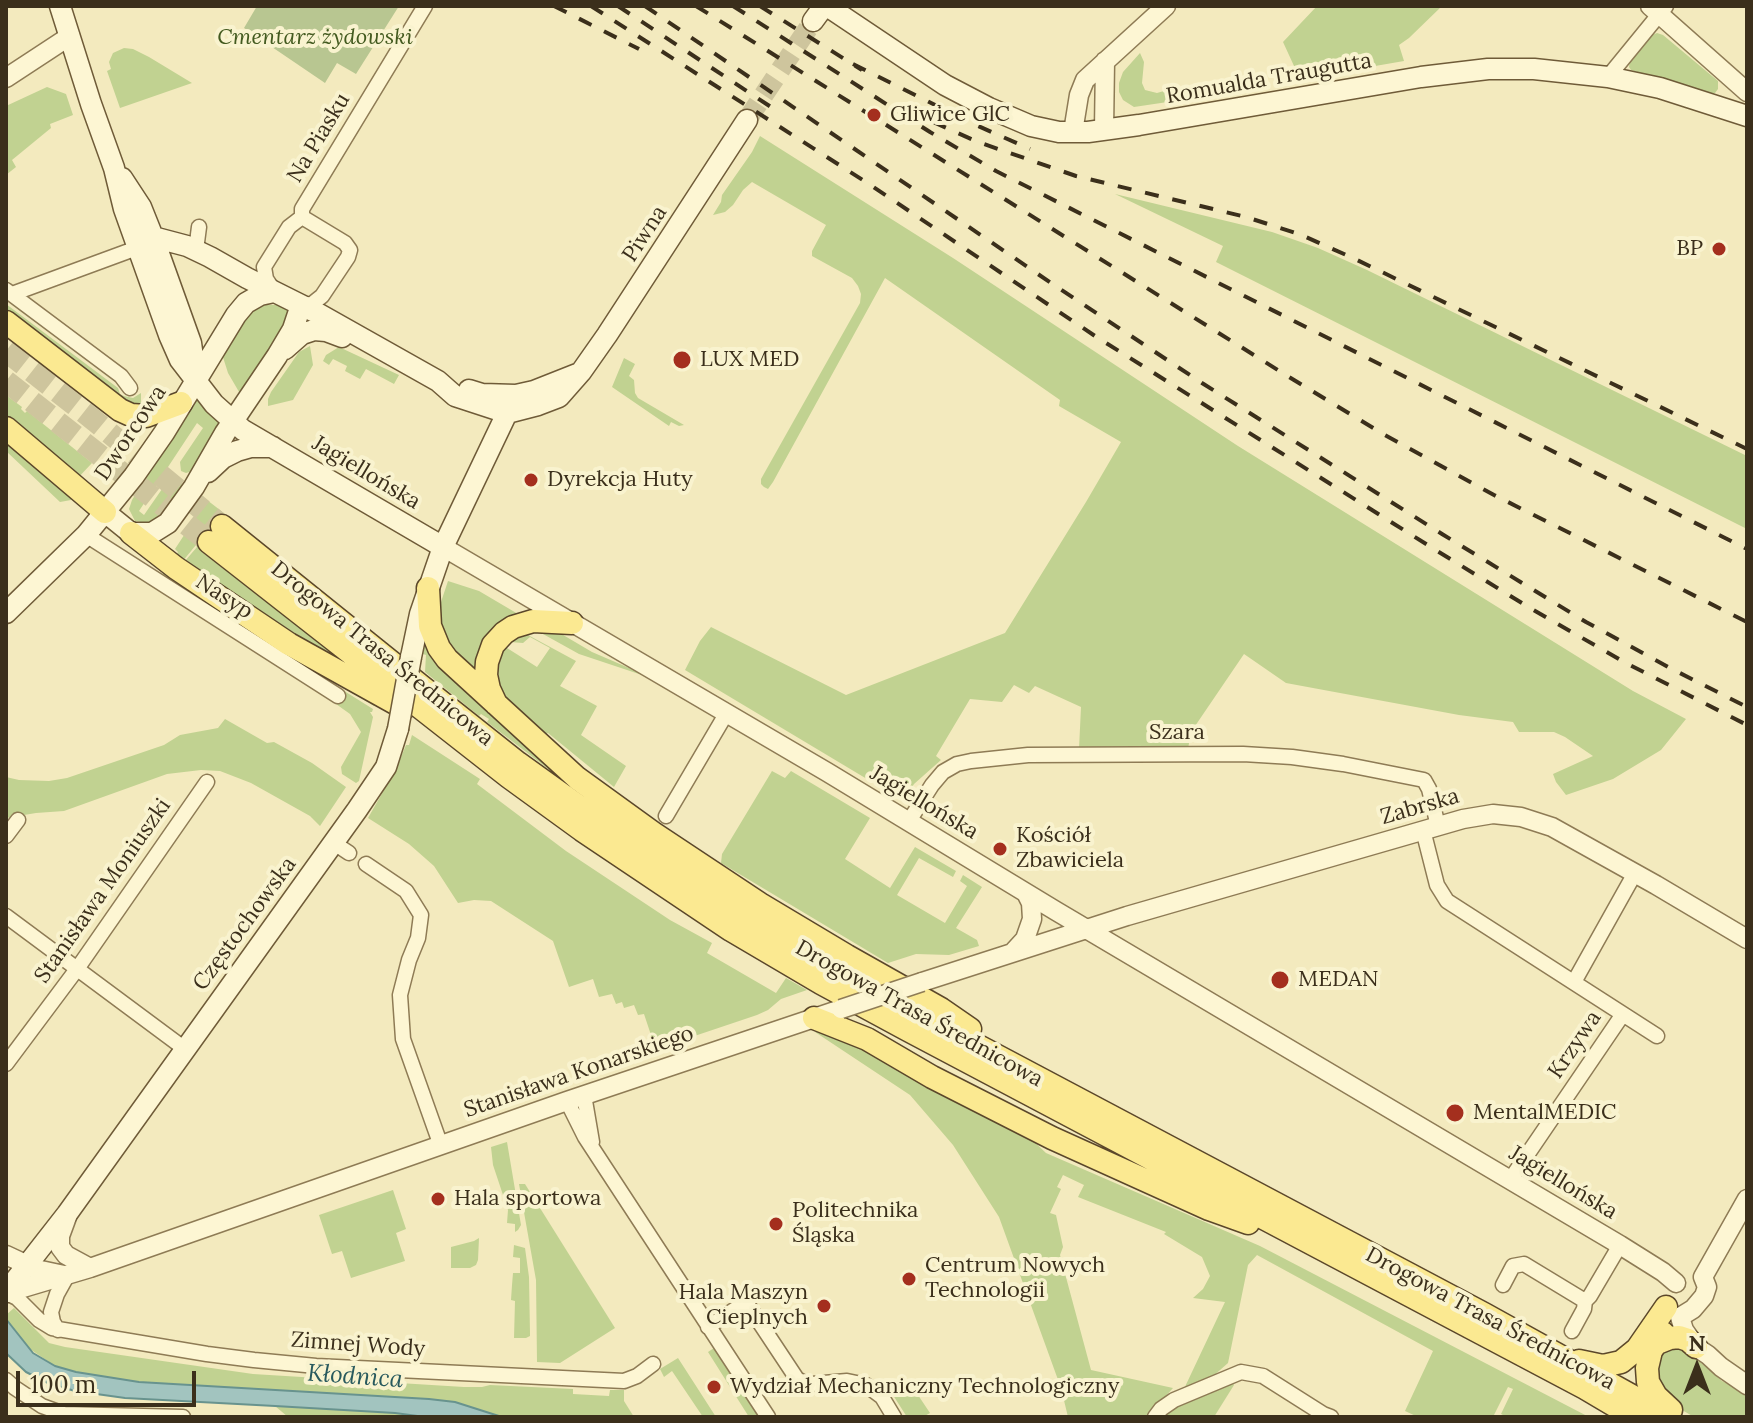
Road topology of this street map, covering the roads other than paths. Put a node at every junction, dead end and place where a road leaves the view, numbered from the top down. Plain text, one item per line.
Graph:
1 (60, 6) edge
2 (425, 6) edge
3 (1166, 6) edge
4 (1658, 9) edge
5 (821, 11) edge
6 (70, 36) junction
7 (1105, 61) junction
8 (1608, 77) junction
9 (6, 78) edge
10 (1747, 92) edge
11 (1747, 116) edge
12 (747, 120) tunnel mouth
13 (1104, 130) junction
14 (1073, 132) junction
15 (302, 217) junction
16 (199, 227) dead end
17 (145, 242) junction
18 (196, 250) junction
19 (9, 292) edge
20 (274, 292) junction
21 (301, 305) junction
22 (6, 322) edge
23 (277, 356) junction
24 (401, 361) junction
25 (581, 372) junction
26 (196, 379) junction
27 (438, 381) junction
28 (256, 387) junction
29 (130, 388) dead end
30 (181, 403) junction
31 (507, 413) junction
32 (233, 422) junction
33 (6, 428) edge
34 (275, 447) junction
35 (197, 483) junction
36 (105, 512) junction
37 (131, 533) junction
38 (86, 535) junction
39 (443, 547) junction
40 (428, 588) junction
41 (6, 613) edge
42 (572, 623) junction
43 (338, 696) dead end
44 (497, 705) junction
45 (726, 714) junction
46 (457, 738) junction
47 (207, 782) dead end
48 (666, 816) dead end
49 (18, 820) dead end
50 (909, 821) junction
51 (1430, 828) junction
52 (6, 836) edge
53 (366, 864) dead end
54 (1635, 873) junction
55 (1026, 893) junction
56 (6, 916) edge
57 (1085, 928) junction
58 (1747, 939) edge
59 (1010, 954) junction
60 (77, 969) junction
61 (1574, 982) junction
62 (847, 1007) junction
63 (1623, 1014) junction
64 (814, 1018) junction
65 (1657, 1036) dead end
66 (867, 1039) junction
67 (185, 1049) junction
68 (6, 1064) edge
69 (1060, 1091) junction
70 (575, 1098) junction
71 (441, 1146) junction
72 (1510, 1180) junction
73 (1747, 1199) edge
74 (67, 1214) junction
75 (1620, 1245) junction
76 (1324, 1250) junction
77 (6, 1255) edge
78 (27, 1266) junction
79 (90, 1268) junction
80 (67, 1276) junction
81 (1703, 1277) junction
82 (1676, 1283) junction
83 (1503, 1285) dead end
84 (6, 1293) edge
85 (1585, 1301) junction
86 (1679, 1313) junction
87 (708, 1327) junction
88 (58, 1330) junction
89 (1572, 1331) dead end
90 (1655, 1344) junction
91 (1702, 1351) junction
92 (1566, 1359) junction
93 (653, 1364) dead end
94 (6, 1380) edge
95 (1747, 1385) edge
96 (1585, 1388) junction
97 (68, 1415) edge
98 (183, 1417) edge
99 (768, 1417) edge
100 (894, 1417) edge
101 (1155, 1417) edge
102 (1331, 1417) edge
103 (1609, 1417) edge
104 (1634, 1417) edge
105 (1670, 1417) edge
106 (1678, 1417) edge

1 - 6 main road
2 - 15 street, Na Piasku
3 - 7 street
4 - 8 street
4 - 10 street
5 - 14 main road, Romualda Traugutta
6 - 9 street
6 - 17 main road
7 - 13 street
7 - 14 street
8 - 11 main road, Romualda Traugutta
8 - 13 main road, Romualda Traugutta
12 - 25 main road, Piwna
13 - 14 main road, Romualda Traugutta
15 - 20 street, Na Piasku
15 - 21 street
16 - 18 street
17 - 18 main road
17 - 19 street
17 - 26 main road
18 - 20 main road
19 - 29 street
20 - 21 main road
20 - 26 main road, Dworcowa
21 - 23 main road
21 - 24 main road
22 - 30 main road
23 - 24 main road
23 - 28 main road
24 - 27 main road
25 - 27 main road
25 - 31 main road, Piwna
26 - 30 main road, Dworcowa
26 - 32 main road, Jagiellońska
27 - 31 main road
28 - 32 main road
28 - 34 main road
30 - 36 main road, Dworcowa
31 - 39 main road, Częstochowska
32 - 34 main road, Jagiellońska
32 - 35 main road
33 - 36 main road
34 - 35 main road
34 - 39 main road, Jagiellońska
35 - 37 main road
36 - 37 main road, Dworcowa
36 - 38 main road, Dworcowa
37 - 46 main road
38 - 41 main road, Dworcowa
38 - 43 street, Nasyp
39 - 40 main road, Częstochowska
39 - 42 street, Jagiellońska
40 - 44 main road
40 - 67 main road, Częstochowska, bridge
42 - 44 main road
42 - 45 street, Jagiellońska
44 - 69 main road
45 - 48 street
45 - 50 street, Jagiellońska
46 - 69 main road, Drogowa Trasa Średnicowa
46 - 76 main road, Drogowa Trasa Średnicowa
47 - 60 street, Stanisława Moniuszki
49 - 52 street
50 - 51 street, Szara
50 - 55 street, Jagiellońska
51 - 54 street, Zabrska
51 - 57 street, Zabrska
51 - 61 street
53 - 71 street
54 - 58 street, Zabrska
54 - 61 street, Krzywa
55 - 57 street, Jagiellońska
55 - 59 street
56 - 60 street
57 - 59 street, Stanisława Konarskiego
57 - 72 street, Jagiellońska
59 - 62 street, Stanisława Konarskiego, bridge
60 - 67 street
60 - 68 street, Stanisława Moniuszki
61 - 63 street, Krzywa
62 - 64 street, Stanisława Konarskiego
62 - 66 main road
63 - 65 street, Krzywa
63 - 72 street, Krzywa
64 - 66 main road
64 - 70 street, Stanisława Konarskiego
66 - 76 main road
67 - 74 main road, Częstochowska
69 - 92 main road, Drogowa Trasa Średnicowa
70 - 71 street, Stanisława Konarskiego
70 - 87 street
71 - 79 street, Stanisława Konarskiego
72 - 75 street, Jagiellońska
73 - 81 street
74 - 78 main road, Częstochowska
74 - 79 street
75 - 82 street, Jagiellońska
75 - 85 street
76 - 96 main road, Drogowa Trasa Średnicowa
77 - 78 street
78 - 80 street
78 - 84 main road, Częstochowska
79 - 80 street, Stanisława Konarskiego
80 - 84 street, Stanisława Konarskiego
80 - 88 street
81 - 82 street
81 - 86 street
82 - 86 street
83 - 85 street
84 - 88 street, Zimnej Wody
85 - 89 street
86 - 90 main road
86 - 91 street
86 - 92 main road
87 - 99 street
87 - 100 street
88 - 93 street, Zimnej Wody
90 - 91 main road
90 - 106 main road
91 - 95 street
92 - 105 main road, Drogowa Trasa Średnicowa
94 - 97 street
96 - 103 main road
96 - 104 main road, Drogowa Trasa Średnicowa
97 - 98 street
101 - 102 street

